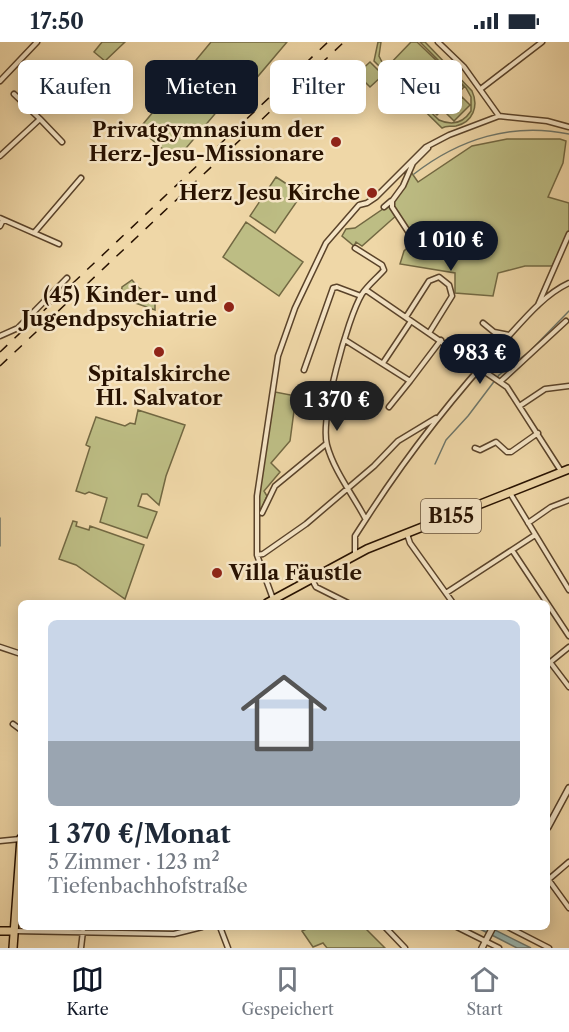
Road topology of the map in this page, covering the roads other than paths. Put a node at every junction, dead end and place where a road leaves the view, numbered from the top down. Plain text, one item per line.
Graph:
1 (38, 42) edge
2 (438, 42) edge
3 (542, 42) edge
4 (0, 81) edge
5 (482, 88) junction
6 (14, 93) dead end
7 (499, 116) junction
8 (40, 119) junction
9 (569, 127) edge
10 (62, 142) dead end
11 (432, 143) junction
12 (0, 156) edge
13 (81, 178) dead end
14 (392, 201) junction
15 (384, 207) dead end
16 (2, 219) edge
17 (0, 226) edge
18 (34, 233) junction
19 (409, 233) dead end
20 (569, 234) edge
21 (59, 244) dead end
22 (355, 248) dead end
23 (67, 278) dead end
24 (569, 283) edge
25 (366, 290) junction
26 (361, 296) junction
27 (536, 307) junction
28 (405, 317) junction
29 (411, 321) junction
30 (567, 321) dead end
31 (483, 323) dead end
32 (429, 333) junction
33 (509, 335) junction
34 (0, 336) edge
35 (345, 340) junction
36 (441, 340) junction
37 (383, 363) junction
38 (480, 367) junction
39 (304, 370) dead end
40 (498, 379) junction
41 (410, 381) junction
42 (569, 386) edge
43 (521, 405) junction
44 (389, 407) dead end
45 (441, 416) junction
46 (537, 432) junction
47 (326, 444) junction
48 (475, 447) dead end
49 (565, 471) edge
50 (349, 488) junction
51 (510, 493) junction
52 (569, 501) edge
53 (262, 513) dead end
54 (366, 519) junction
55 (528, 523) junction
56 (406, 534) junction
57 (536, 535) junction
58 (512, 550) junction
59 (355, 554) junction
60 (257, 555) junction
61 (311, 578) junction
62 (569, 590) edge
63 (446, 593) junction
64 (270, 600) edge
65 (272, 600) edge
66 (342, 600) edge
67 (451, 600) edge
68 (545, 600) edge
69 (550, 607) edge
70 (569, 636) edge
71 (0, 646) edge
72 (569, 647) edge
73 (18, 653) edge
74 (550, 662) edge
75 (550, 664) edge
76 (569, 687) edge
77 (14, 724) dead end
78 (18, 727) edge
79 (569, 788) edge
80 (550, 823) edge
81 (18, 838) edge
82 (0, 840) edge
83 (569, 862) edge
84 (550, 877) edge
85 (18, 878) edge
86 (550, 882) edge
87 (569, 908) edge
88 (158, 930) edge
89 (190, 930) edge
90 (221, 930) edge
91 (388, 930) edge
92 (463, 930) edge
93 (492, 930) edge
94 (514, 930) edge
95 (0, 931) edge
96 (14, 931) junction
97 (83, 931) junction
98 (157, 933) junction
99 (486, 941) junction
100 (13, 948) edge
101 (81, 948) edge
102 (228, 948) edge
103 (405, 948) edge
104 (482, 948) edge
105 (499, 948) edge
106 (549, 948) edge

1 - 4 street
2 - 5 street
3 - 5 street
5 - 7 street
6 - 8 street
7 - 9 street
7 - 11 street
8 - 10 street
8 - 12 street
11 - 14 street
11 - 60 street
13 - 18 street
14 - 15 street
14 - 19 street
16 - 17 street
16 - 18 street
18 - 21 street
20 - 27 street
22 - 25 street
23 - 34 street
24 - 27 street
25 - 26 street
25 - 28 street
26 - 35 street
26 - 39 street
27 - 33 street
28 - 29 street
28 - 32 street
29 - 32 street
29 - 37 street
30 - 40 street
31 - 33 street
32 - 36 street
33 - 38 street
35 - 37 street
35 - 47 street
36 - 38 street
36 - 41 street
37 - 41 street
38 - 40 street
38 - 45 street
40 - 43 street
41 - 44 street
42 - 43 street
43 - 46 street
45 - 50 street
45 - 54 street
46 - 48 street
46 - 49 street
47 - 50 street
47 - 53 street
49 - 51 main road, B155
50 - 54 street
50 - 60 street
51 - 55 street
51 - 56 main road, B155
52 - 55 street
54 - 59 street
55 - 57 street
56 - 59 main road, B155
56 - 63 street
57 - 58 street
57 - 62 street
58 - 63 street
58 - 68 street
59 - 61 main road, B155
60 - 64 street
61 - 65 main road, B155
61 - 66 street
63 - 67 street
69 - 70 street
71 - 73 street
72 - 74 street
75 - 76 street
77 - 78 street
79 - 80 street
81 - 82 street
83 - 84 street
85 - 96 main road
86 - 87 street
88 - 98 street
89 - 98 street
90 - 102 street
91 - 103 street
92 - 99 street
93 - 99 street
94 - 106 street
95 - 96 main road
96 - 97 street
96 - 100 main road
97 - 98 street
97 - 101 street
99 - 104 street
99 - 105 street

